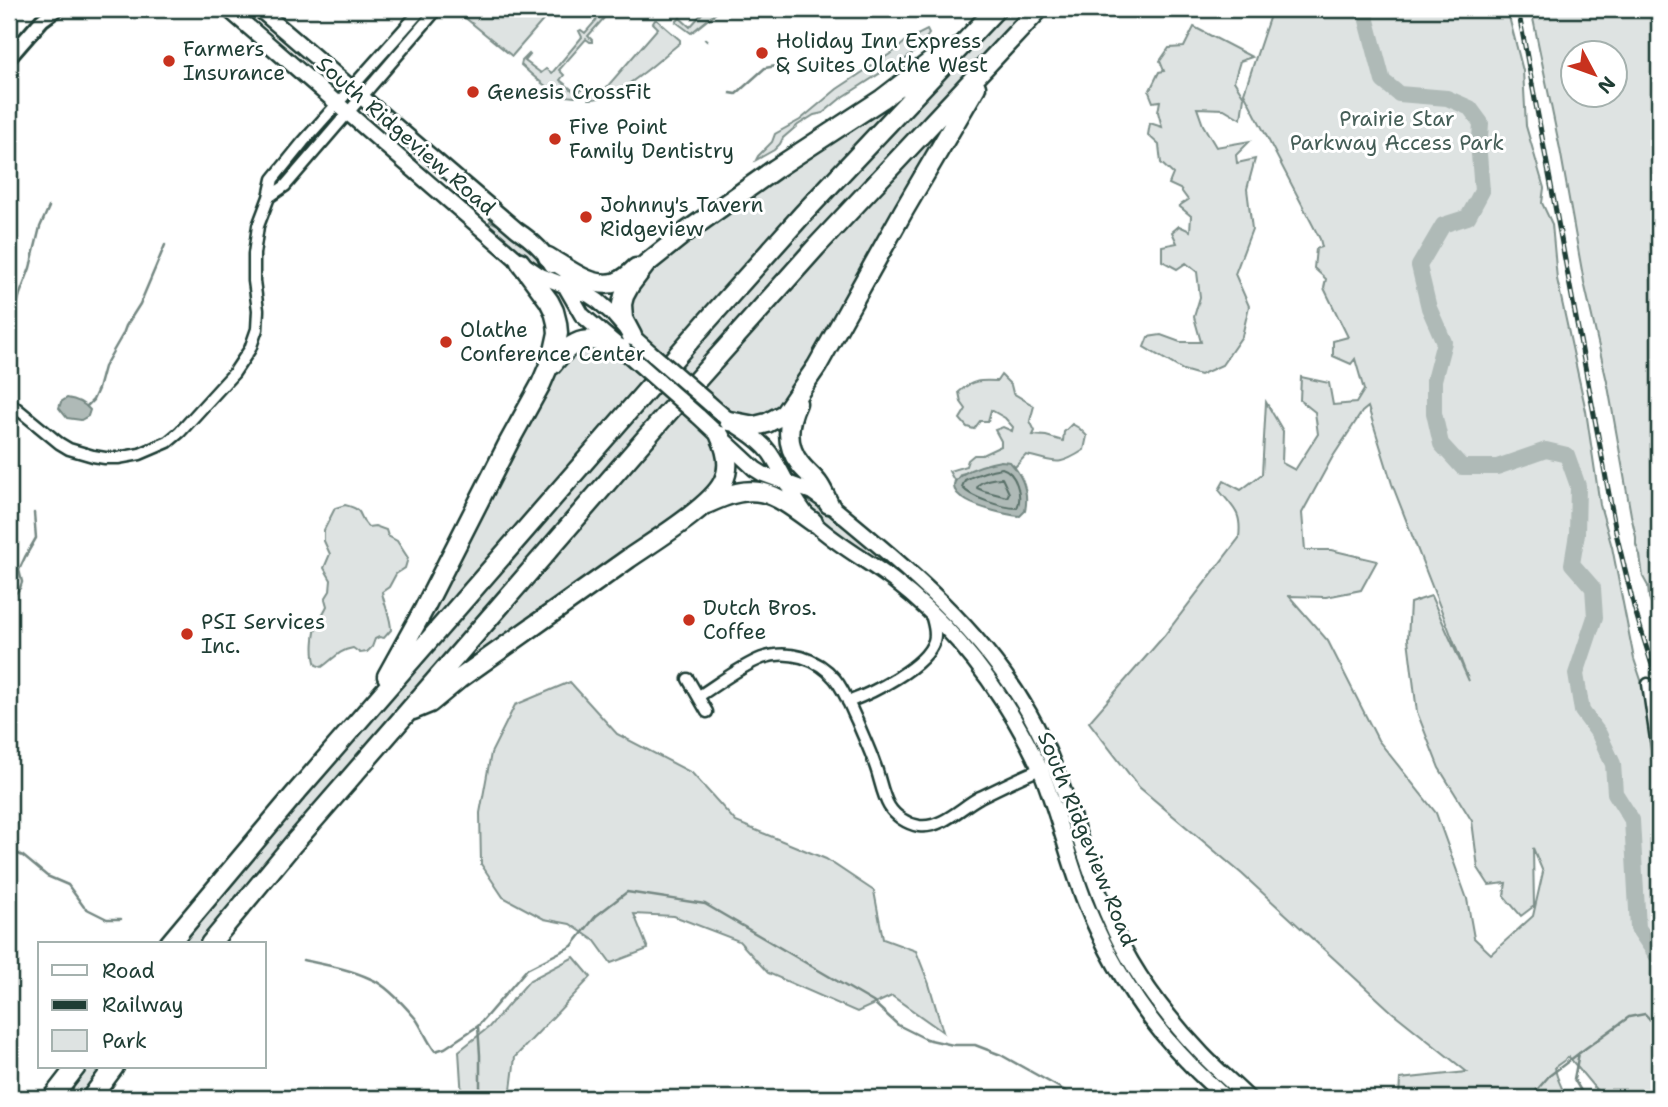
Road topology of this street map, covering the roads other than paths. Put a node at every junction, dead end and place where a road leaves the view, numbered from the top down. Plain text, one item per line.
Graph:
1 (57, 9) edge
2 (229, 9) edge
3 (259, 9) edge
4 (422, 9) edge
5 (434, 9) edge
6 (996, 9) edge
7 (1039, 9) edge
8 (44, 14) edge
9 (965, 41) junction
10 (1000, 50) junction
11 (9, 58) edge
12 (357, 92) junction
13 (343, 109) junction
14 (269, 197) junction
15 (548, 257) junction
16 (520, 262) junction
17 (646, 264) junction
18 (564, 284) junction
19 (627, 343) junction
20 (817, 366) junction
21 (541, 384) junction
22 (9, 402) edge
23 (725, 429) junction
24 (788, 483) junction
25 (829, 504) junction
26 (692, 513) junction
27 (813, 522) junction
28 (931, 614) junction
29 (963, 623) junction
30 (943, 626) junction
31 (958, 641) junction
32 (933, 645) junction
33 (688, 679) dead end
34 (1648, 684) dead end
35 (698, 696) junction
36 (848, 702) junction
37 (370, 707) junction
38 (707, 712) dead end
39 (406, 713) junction
40 (1659, 760) edge
41 (1047, 767) junction
42 (171, 942) edge
43 (212, 942) edge
44 (1156, 1000) junction
45 (1143, 1009) junction
46 (75, 1068) edge
47 (113, 1068) edge
48 (1244, 1094) edge
49 (1224, 1097) edge
50 (52, 1098) edge
51 (91, 1098) edge

1 - 8 street
2 - 13 main road, South Ridgeview Road
3 - 12 main road, South Ridgeview Road
4 - 12 street
5 - 12 street
6 - 9 highway
7 - 10 highway
8 - 11 street
9 - 17 highway
9 - 37 highway
10 - 20 highway
10 - 39 highway
12 - 13 street
12 - 15 main road, South Ridgeview Road
13 - 14 street
13 - 14 street
13 - 16 main road, South Ridgeview Road
14 - 22 street
15 - 17 highway
15 - 18 main road, South Ridgeview Road
16 - 18 main road, South Ridgeview Road
16 - 21 highway
17 - 19 highway
18 - 19 main road, South Ridgeview Road
18 - 19 main road, South Ridgeview Road
19 - 21 highway
19 - 23 main road, South Ridgeview Road, bridge
19 - 23 main road, South Ridgeview Road, bridge
20 - 23 highway
20 - 25 highway
21 - 37 highway
23 - 24 main road, South Ridgeview Road
23 - 24 main road, South Ridgeview Road
23 - 26 highway
24 - 25 main road, South Ridgeview Road
24 - 27 main road, South Ridgeview Road
25 - 29 main road, South Ridgeview Road
26 - 27 highway
26 - 39 highway
27 - 28 main road, South Ridgeview Road
28 - 30 main road, South Ridgeview Road
28 - 32 street
29 - 30 main road
29 - 41 main road, South Ridgeview Road
30 - 31 main road, South Ridgeview Road
31 - 32 street
31 - 41 main road, South Ridgeview Road
32 - 36 street
33 - 35 street
34 - 40 street
35 - 36 street
35 - 38 street
36 - 41 street
37 - 42 highway
39 - 43 highway
41 - 44 main road, South Ridgeview Road
41 - 45 main road, South Ridgeview Road
44 - 45 main road
44 - 48 main road, South Ridgeview Road
45 - 49 main road, South Ridgeview Road
46 - 50 highway
47 - 51 highway

